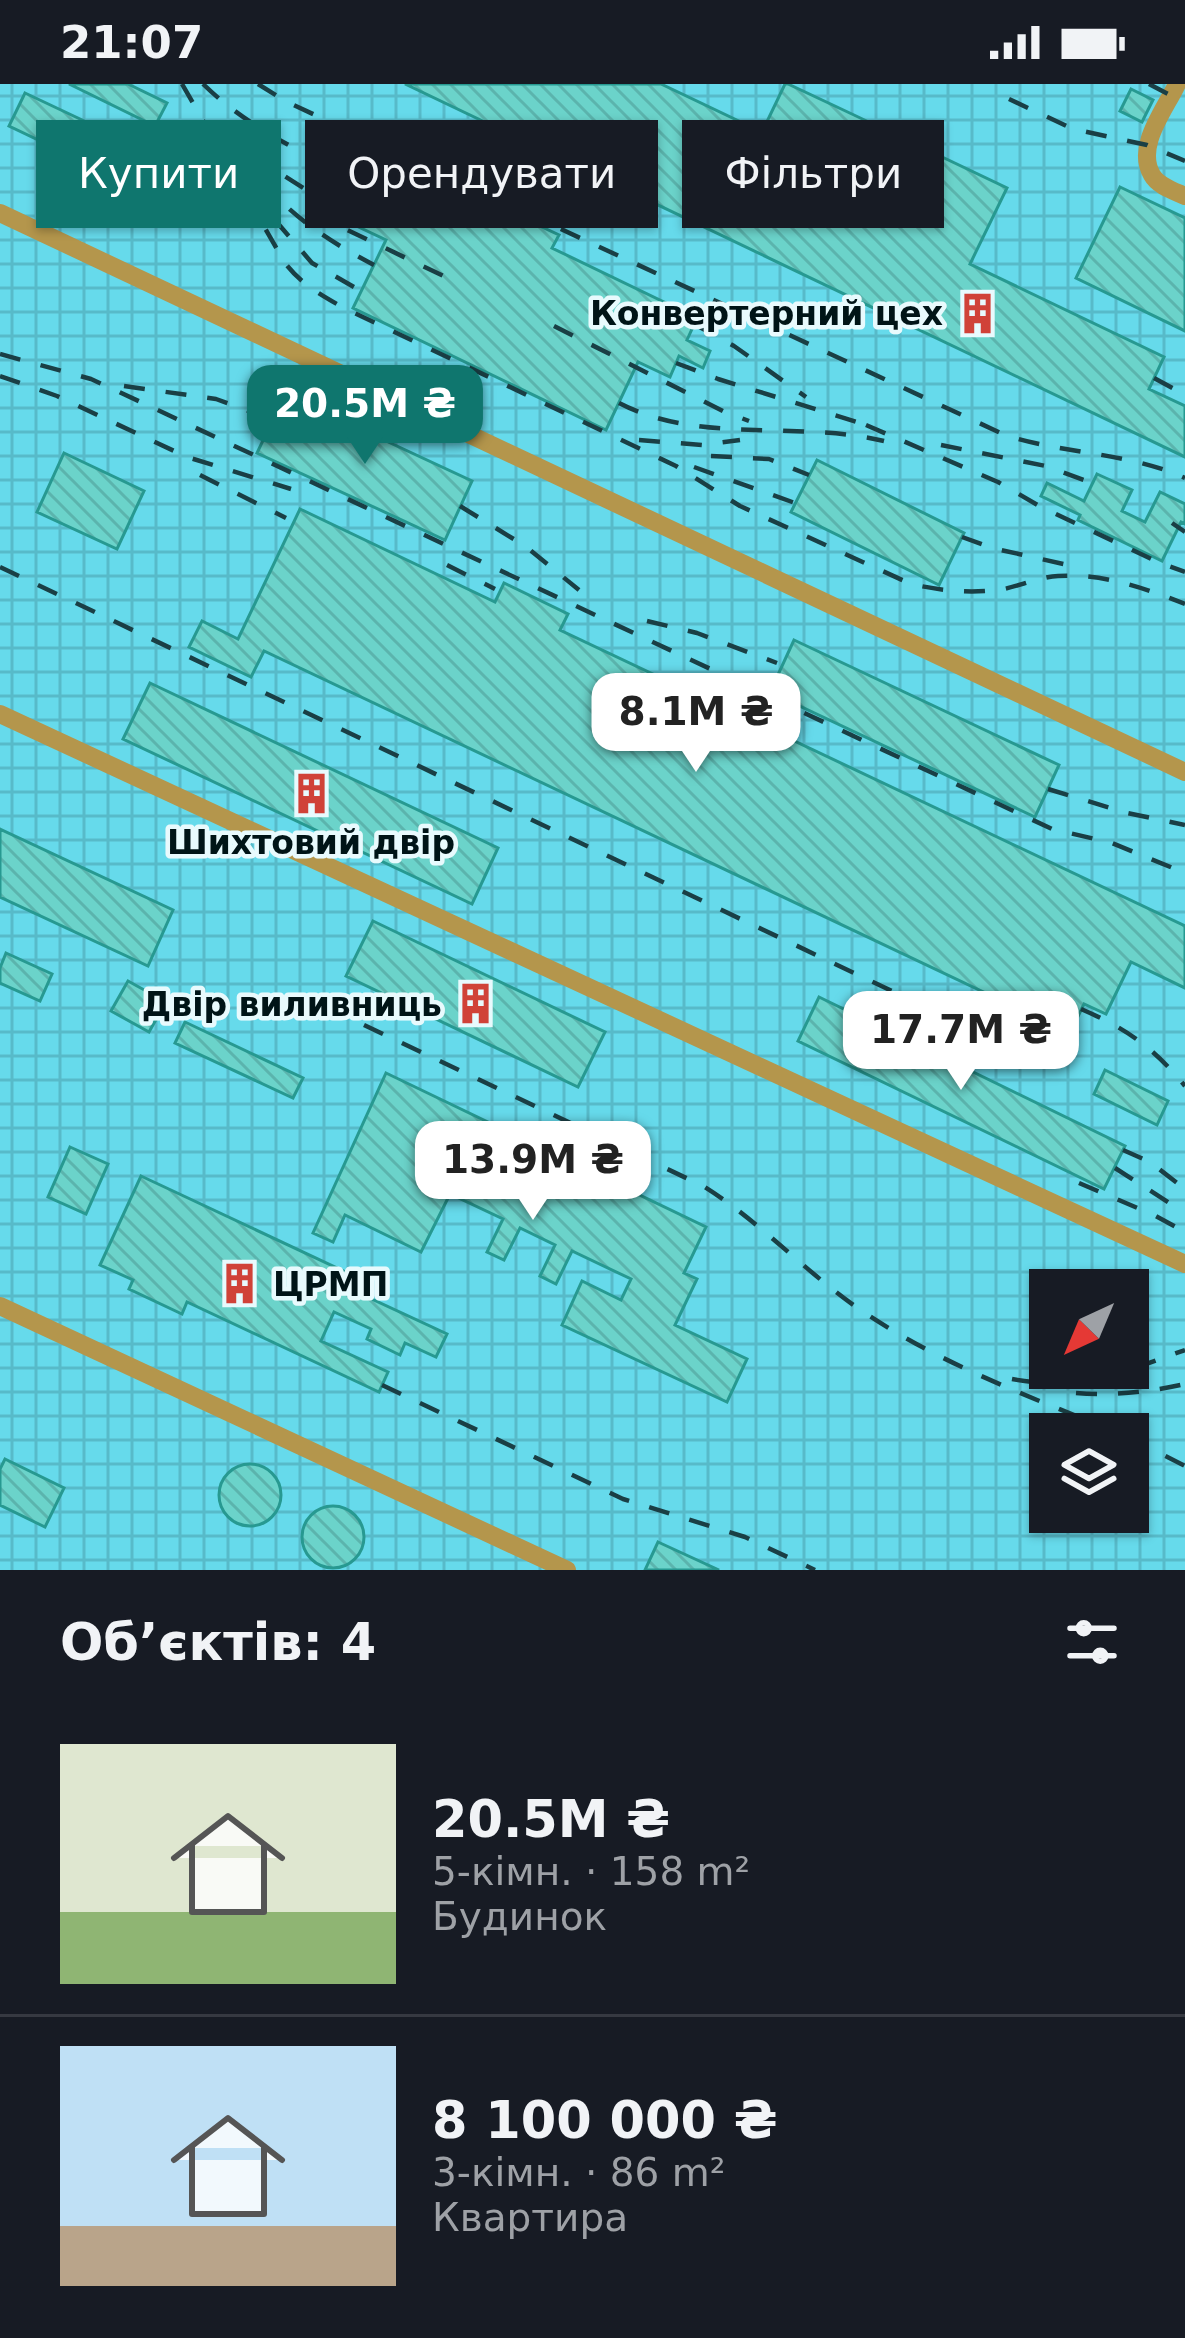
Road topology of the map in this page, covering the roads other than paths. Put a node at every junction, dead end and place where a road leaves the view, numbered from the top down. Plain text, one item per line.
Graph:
1 (1177, 84) edge
2 (1185, 196) edge
3 (0, 213) edge
4 (0, 714) edge
5 (1185, 772) edge
6 (1185, 1264) edge
7 (0, 1306) edge
8 (567, 1570) edge

1 - 2 lane
3 - 5 lane
4 - 6 lane
7 - 8 lane

